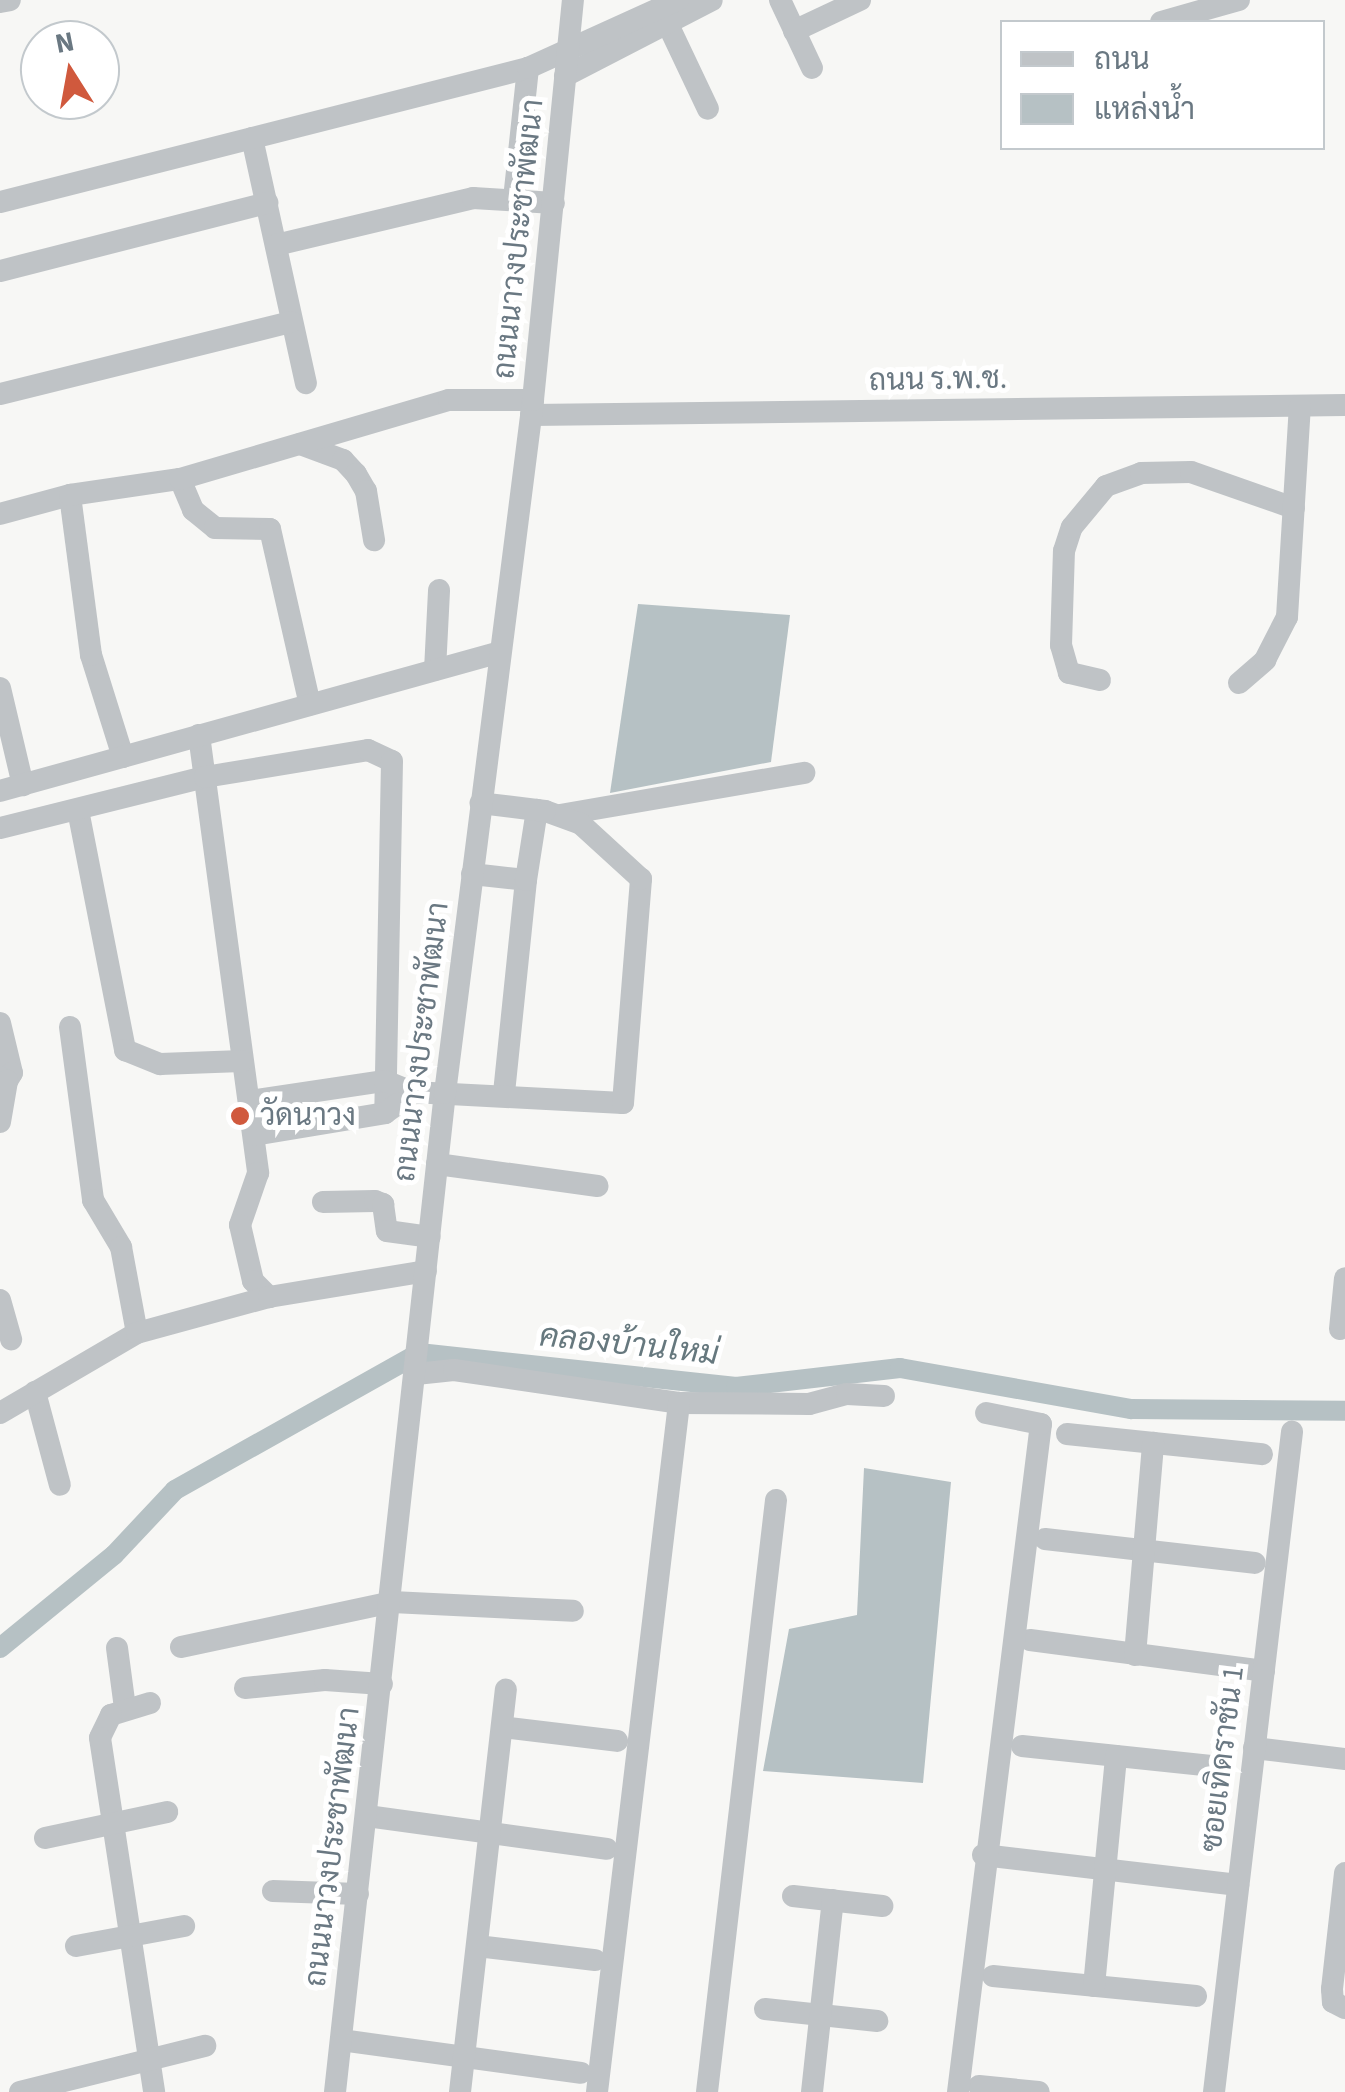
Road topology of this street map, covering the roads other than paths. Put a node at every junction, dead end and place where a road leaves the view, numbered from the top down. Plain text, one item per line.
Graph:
1 (10, 0) edge
2 (573, 0) edge
3 (712, 0) edge
4 (780, 0) edge
5 (860, 0) edge
6 (1239, 0) edge
7 (0, 2) edge
8 (666, 8) edge
9 (1168, 20) edge
10 (794, 31) junction
11 (566, 65) junction
12 (528, 68) junction
13 (812, 68) dead end
14 (708, 109) dead end
15 (252, 138) junction
16 (514, 198) junction
17 (0, 202) edge
18 (554, 203) junction
19 (266, 204) junction
20 (276, 245) junction
21 (0, 271) edge
22 (291, 322) junction
23 (306, 384) dead end
24 (0, 394) edge
25 (1300, 406) junction
26 (1345, 406) edge
27 (532, 408) junction
28 (300, 444) junction
29 (180, 478) junction
30 (70, 495) junction
31 (1294, 508) junction
32 (0, 514) edge
33 (374, 540) dead end
34 (439, 590) dead end
35 (498, 653) junction
36 (435, 670) junction
37 (1100, 680) dead end
38 (1240, 683) dead end
39 (0, 688) edge
40 (310, 706) junction
41 (199, 734) junction
42 (123, 757) junction
43 (804, 773) dead end
44 (205, 777) junction
45 (12, 788) edge
46 (480, 803) junction
47 (78, 810) junction
48 (548, 812) junction
49 (0, 828) edge
50 (472, 874) junction
51 (526, 880) junction
52 (0, 1023) edge
53 (70, 1027) dead end
54 (242, 1061) junction
55 (3, 1079) edge
56 (385, 1081) junction
57 (412, 1092) junction
58 (445, 1093) junction
59 (504, 1094) junction
60 (249, 1101) junction
61 (385, 1113) junction
62 (0, 1122) edge
63 (254, 1135) junction
64 (438, 1164) junction
65 (597, 1186) dead end
66 (323, 1202) dead end
67 (430, 1237) junction
68 (426, 1271) junction
69 (1345, 1278) edge
70 (269, 1297) junction
71 (0, 1300) edge
72 (1340, 1328) dead end
73 (137, 1333) junction
74 (12, 1339) dead end
75 (416, 1371) junction
76 (35, 1392) junction
77 (884, 1396) dead end
78 (679, 1403) junction
79 (0, 1413) edge
80 (986, 1413) dead end
81 (1292, 1432) dead end
82 (1067, 1434) dead end
83 (1154, 1443) junction
84 (1262, 1454) dead end
85 (60, 1486) dead end
86 (776, 1500) dead end
87 (1045, 1539) dead end
88 (1145, 1551) junction
89 (1255, 1563) dead end
90 (392, 1602) junction
91 (573, 1611) dead end
92 (1030, 1640) dead end
93 (181, 1647) dead end
94 (117, 1648) dead end
95 (1135, 1655) junction
96 (1264, 1670) junction
97 (382, 1684) junction
98 (245, 1688) dead end
99 (506, 1690) dead end
100 (150, 1703) dead end
101 (125, 1708) junction
102 (502, 1727) junction
103 (617, 1741) dead end
104 (1022, 1746) dead end
105 (1254, 1748) junction
106 (1116, 1756) junction
107 (1345, 1759) edge
108 (1223, 1767) dead end
109 (167, 1812) dead end
110 (367, 1816) junction
111 (114, 1821) junction
112 (490, 1833) junction
113 (45, 1838) dead end
114 (607, 1849) dead end
115 (983, 1855) junction
116 (1105, 1870) junction
117 (1345, 1872) edge
118 (1238, 1885) junction
119 (273, 1891) dead end
120 (358, 1894) junction
121 (793, 1896) dead end
122 (833, 1900) junction
123 (882, 1906) dead end
124 (184, 1926) dead end
125 (130, 1936) junction
126 (76, 1946) dead end
127 (477, 1946) junction
128 (595, 1960) dead end
129 (993, 1976) dead end
130 (1094, 1986) junction
131 (1196, 1996) dead end
132 (1345, 2008) edge
133 (765, 2009) dead end
134 (820, 2015) junction
135 (877, 2021) dead end
136 (341, 2040) junction
137 (205, 2046) dead end
138 (149, 2056) junction
139 (464, 2057) junction
140 (580, 2073) dead end
141 (968, 2089) edge
142 (20, 2092) edge
143 (154, 2092) edge
144 (334, 2092) edge
145 (460, 2092) edge
146 (596, 2092) edge
147 (707, 2092) edge
148 (812, 2092) edge
149 (1040, 2092) edge
150 (1214, 2092) edge

1 - 7 street
2 - 11 street, ถนนนาวงประชาพัฒนา
3 - 8 street
4 - 10 street
5 - 10 street
6 - 9 street
8 - 11 street
8 - 14 street
10 - 13 street
11 - 12 street
11 - 18 street, ถนนนาวงประชาพัฒนา
12 - 15 street
12 - 16 street
15 - 17 street
15 - 19 street
16 - 18 street
16 - 20 street
18 - 27 street, ถนนนาวงประชาพัฒนา
19 - 20 street
19 - 21 street
20 - 22 street
22 - 23 street
22 - 24 street
25 - 26 street, ถนน ร.พ.ช.
25 - 27 street, ถนน ร.พ.ช.
25 - 31 street
27 - 28 street, ถนน ร.พ.ช.
27 - 35 street, ถนนนาวงประชาพัฒนา
28 - 29 street, ถนน ร.พ.ช.
28 - 33 street
29 - 30 street, ถนน ร.พ.ช.
29 - 40 street
30 - 32 street, ถนน ร.พ.ช.
30 - 42 street
31 - 37 street
31 - 38 street
34 - 36 street
35 - 36 street
35 - 46 street, ถนนนาวงประชาพัฒนา
36 - 40 street
39 - 45 street
40 - 41 street
41 - 42 street
41 - 44 street
42 - 45 street
43 - 48 street
44 - 47 street
44 - 54 street
44 - 56 street
46 - 48 street
46 - 50 street, ถนนนาวงประชาพัฒนา
47 - 49 street
47 - 54 street
48 - 51 street
48 - 59 street
50 - 51 street
50 - 58 street, ถนนนาวงประชาพัฒนา
51 - 59 street
52 - 55 street
53 - 73 street
54 - 60 street
55 - 62 street
56 - 57 street
56 - 60 street
56 - 61 street
57 - 58 street
57 - 61 street
58 - 59 street
58 - 64 street, ถนนนาวงประชาพัฒนา
60 - 63 street
61 - 63 street
63 - 70 street
64 - 65 street
64 - 67 street, ถนนนาวงประชาพัฒนา
66 - 67 street
67 - 68 street, ถนนนาวงประชาพัฒนา
68 - 70 street
68 - 75 street, ถนนนาวงประชาพัฒนา
69 - 72 street
70 - 73 street
71 - 74 street
73 - 76 street
75 - 78 street
75 - 90 street, ถนนนาวงประชาพัฒนา
76 - 79 street
76 - 85 street
77 - 78 street
78 - 146 street
80 - 115 street
81 - 96 street, ซอยเทิดราชัน 1
82 - 83 street
83 - 84 street
83 - 88 street
86 - 147 street
87 - 88 street
88 - 89 street
88 - 95 street
90 - 91 street
90 - 93 street
90 - 97 street, ถนนนาวงประชาพัฒนา
92 - 95 street
94 - 101 street
95 - 96 street
96 - 105 street, ซอยเทิดราชัน 1
97 - 98 street
97 - 110 street, ถนนนาวงประชาพัฒนา
99 - 102 street
100 - 101 street
101 - 111 street
102 - 103 street
102 - 112 street
104 - 106 street
105 - 107 street
105 - 118 street, ซอยเทิดราชัน 1
106 - 108 street
106 - 116 street
109 - 111 street
110 - 112 street
110 - 120 street, ถนนนาวงประชาพัฒนา
111 - 113 street
111 - 125 street
112 - 114 street
112 - 127 street
115 - 116 street
115 - 141 street
116 - 118 street
116 - 130 street
117 - 132 street
118 - 150 street, ซอยเทิดราชัน 1
119 - 120 street
120 - 136 street, ถนนนาวงประชาพัฒนา
121 - 122 street
122 - 123 street
122 - 134 street
124 - 125 street
125 - 126 street
125 - 138 street
127 - 128 street
127 - 139 street
129 - 130 street
130 - 131 street
133 - 134 street
134 - 135 street
134 - 148 street
136 - 139 street
136 - 144 street, ถนนนาวงประชาพัฒนา
137 - 138 street
138 - 142 street
138 - 143 street
139 - 140 street
139 - 145 street
141 - 149 street

